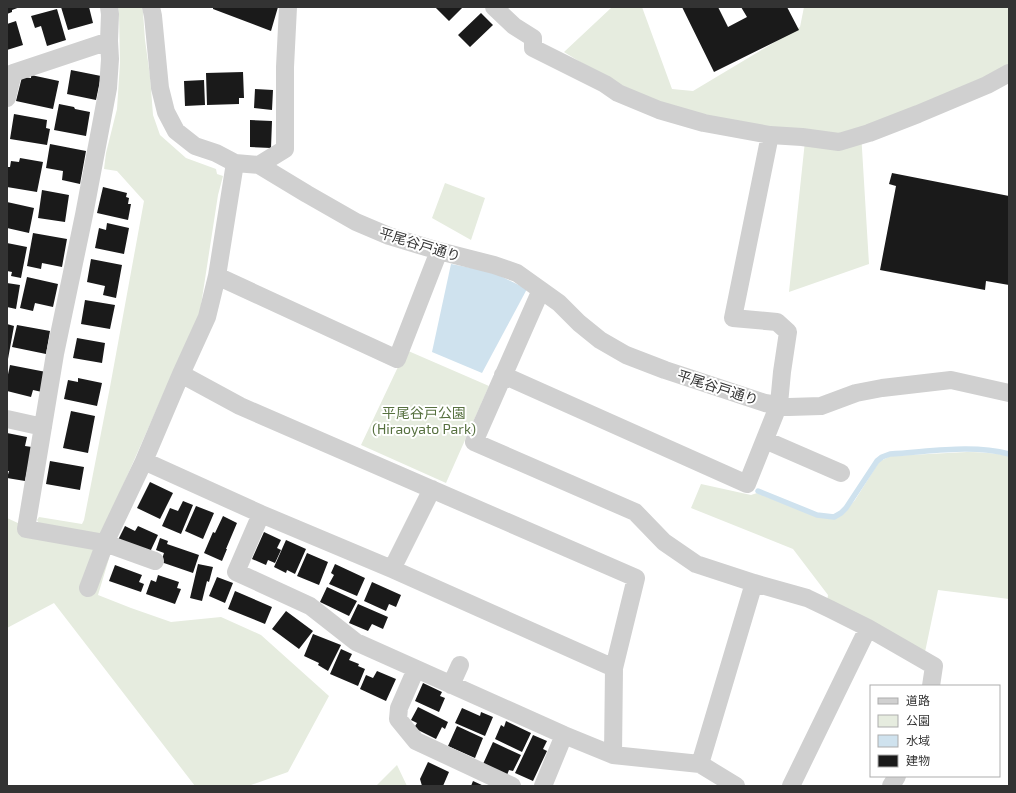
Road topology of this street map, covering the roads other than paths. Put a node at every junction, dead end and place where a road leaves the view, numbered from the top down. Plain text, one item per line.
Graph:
1 (109, 7) edge
2 (151, 7) edge
3 (288, 7) edge
4 (494, 7) edge
5 (109, 41) junction
6 (1009, 73) edge
7 (7, 98) edge
8 (770, 135) junction
9 (235, 163) junction
10 (259, 165) junction
11 (439, 251) junction
12 (217, 276) junction
13 (541, 290) junction
14 (180, 374) junction
15 (503, 375) junction
16 (1009, 393) edge
17 (784, 405) junction
18 (7, 419) edge
19 (43, 427) junction
20 (765, 440) junction
21 (144, 461) junction
22 (841, 473) dead end
23 (432, 489) junction
24 (261, 514) junction
25 (106, 543) junction
26 (155, 561) dead end
27 (392, 569) junction
28 (754, 583) junction
29 (88, 588) dead end
30 (868, 628) junction
31 (460, 665) dead end
32 (416, 668) junction
33 (614, 668) junction
34 (451, 684) junction
35 (931, 685) edge
36 (564, 735) junction
37 (613, 755) junction
38 (700, 764) junction
39 (896, 777) edge
40 (714, 780) edge
41 (512, 786) edge
42 (543, 786) edge
43 (736, 786) edge
44 (791, 786) edge
45 (891, 786) edge

1 - 5 street
2 - 9 street, 平尾谷戸通り
3 - 10 street
4 - 8 street
5 - 7 street
5 - 19 street
6 - 8 street
8 - 17 street
9 - 10 street, 平尾谷戸通り
9 - 12 street
10 - 11 street, 平尾谷戸通り
11 - 12 street
11 - 13 street, 平尾谷戸通り
12 - 14 street
13 - 15 street
13 - 17 street, 平尾谷戸通り
14 - 21 street
14 - 23 street
15 - 20 street
15 - 28 street
16 - 17 street, 平尾谷戸通り
17 - 20 street
18 - 19 street
19 - 25 street
20 - 22 street
21 - 24 street
21 - 25 street
23 - 27 street
23 - 33 street
24 - 27 street
24 - 32 street
25 - 26 street
25 - 29 street
27 - 33 street
28 - 30 street
28 - 38 street
30 - 35 street
30 - 44 street
31 - 34 street
32 - 34 street
32 - 41 street
33 - 37 street
34 - 36 street
36 - 37 street
36 - 42 street
37 - 38 street
38 - 40 street
39 - 45 street
40 - 43 street

